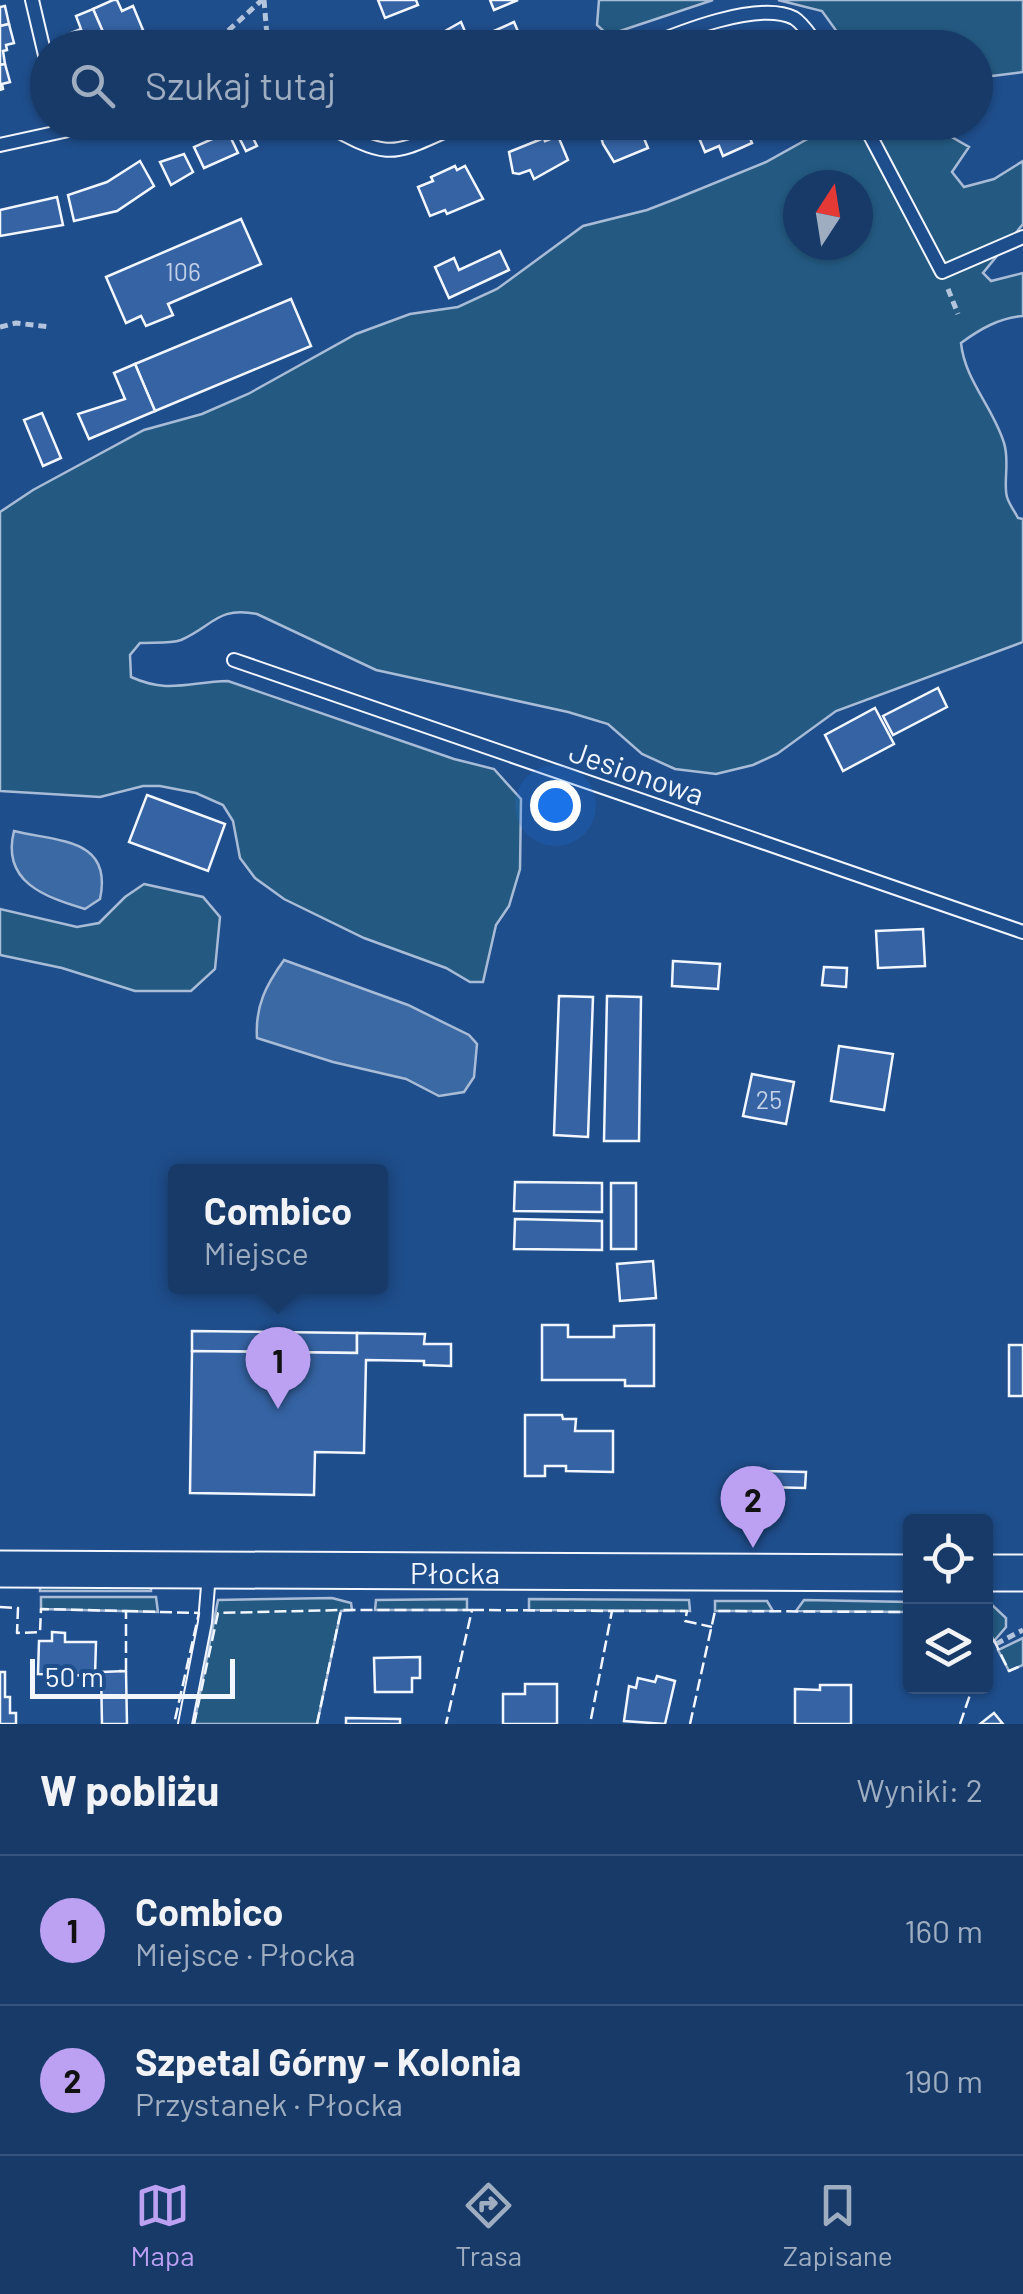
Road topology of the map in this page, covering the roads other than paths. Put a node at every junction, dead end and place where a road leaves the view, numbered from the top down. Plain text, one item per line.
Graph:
1 (32, 0) edge
2 (39, 30) edge
3 (688, 30) edge
4 (805, 30) edge
5 (30, 136) edge
6 (352, 140) edge
7 (419, 140) edge
8 (873, 140) edge
9 (0, 145) edge
10 (1023, 237) edge
11 (234, 660) dead end
12 (1023, 932) edge
13 (0, 1569) edge
14 (209, 1572) junction
15 (903, 1573) edge
16 (1023, 1573) edge
17 (993, 1574) edge
18 (185, 1724) edge

1 - 2 lane
3 - 4 lane
5 - 9 lane
6 - 7 lane
8 - 10 lane
11 - 12 lane, Jesionowa
13 - 14 main road, Płocka
14 - 15 main road, Płocka
14 - 18 lane
16 - 17 main road

